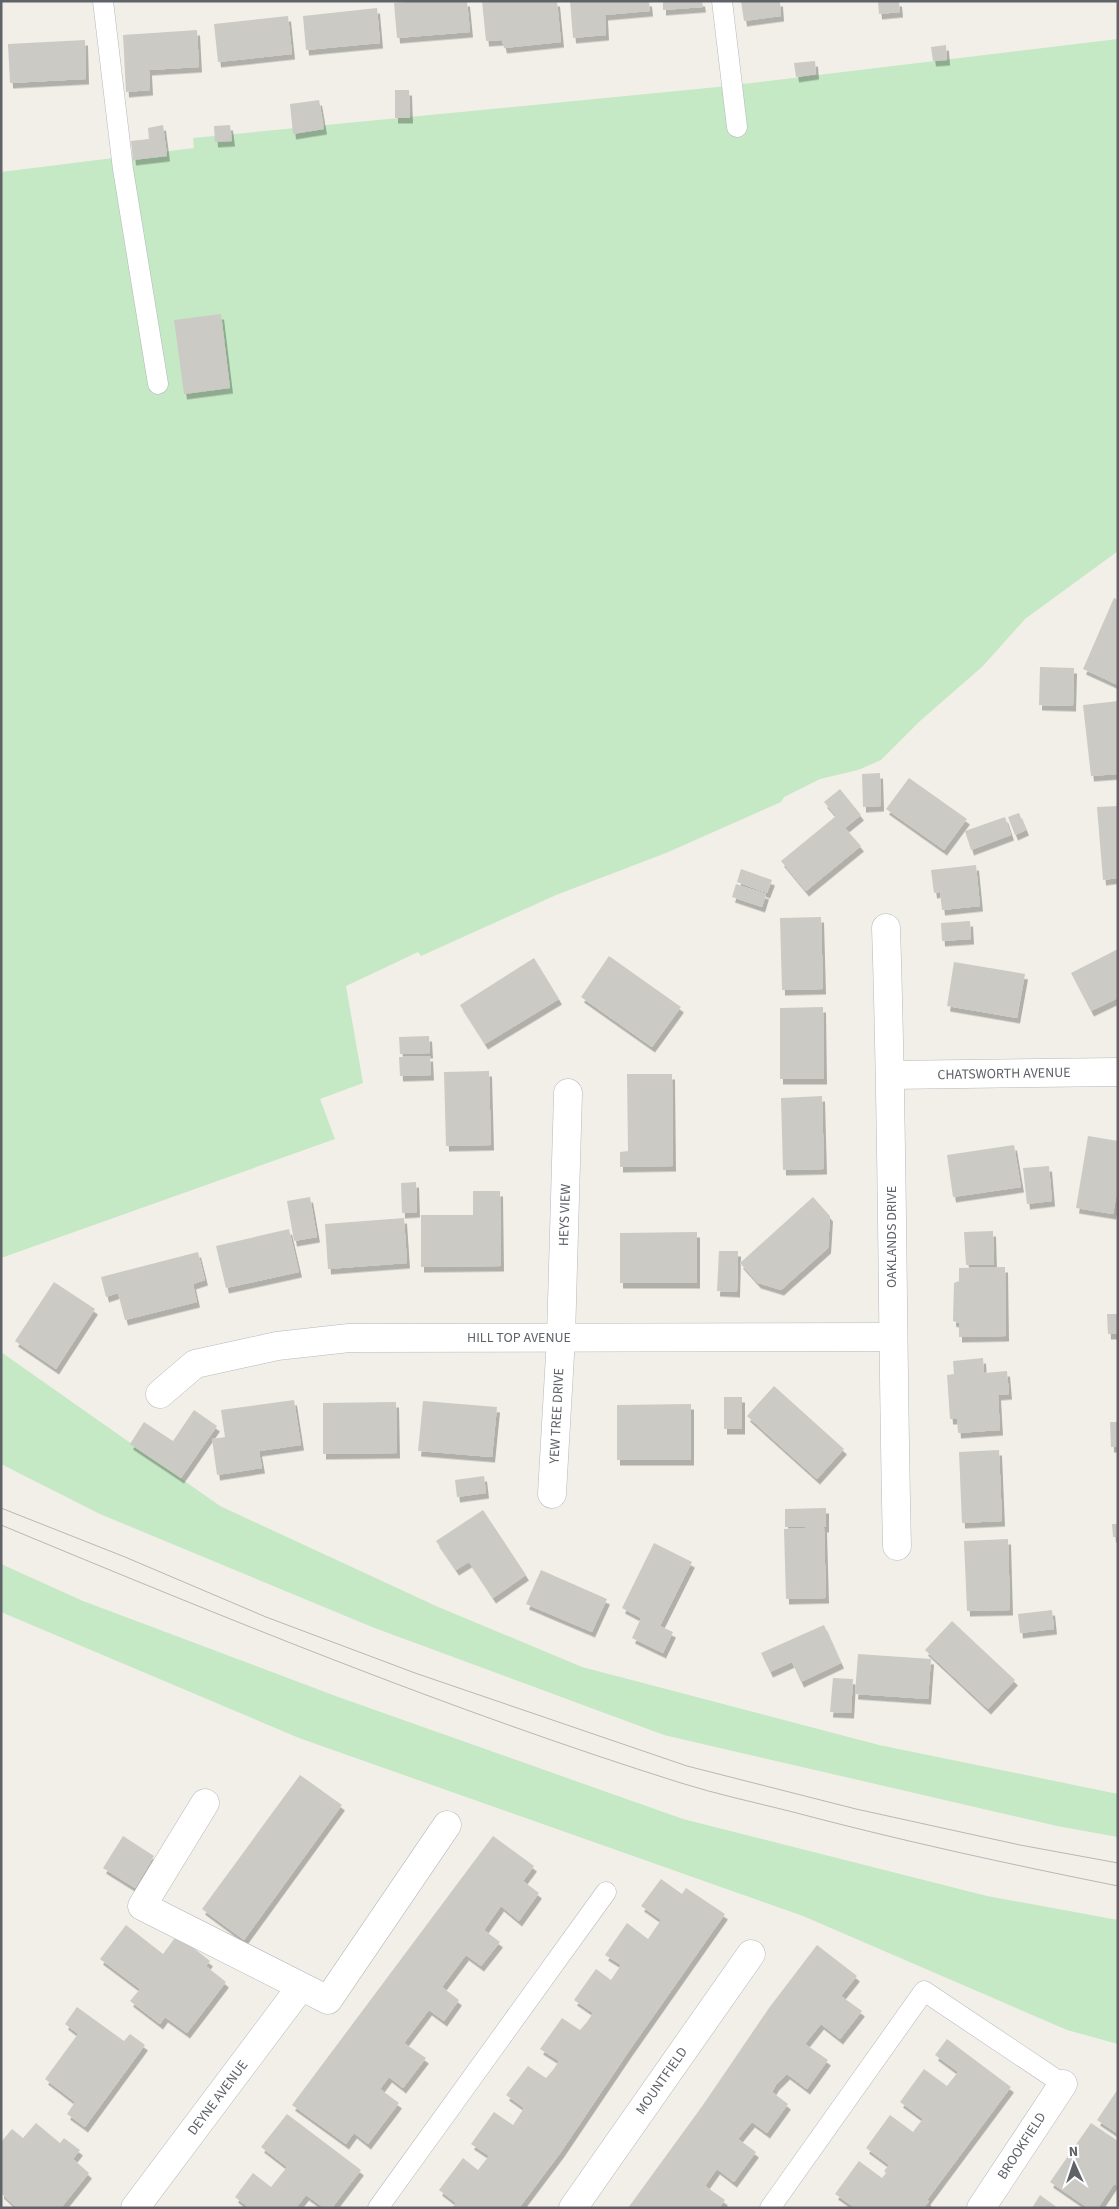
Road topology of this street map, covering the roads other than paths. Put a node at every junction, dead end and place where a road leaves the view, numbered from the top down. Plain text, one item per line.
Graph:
1 (103, 1) edge
2 (722, 1) edge
3 (737, 127) dead end
4 (158, 384) dead end
5 (886, 928) dead end
6 (1118, 1072) edge
7 (891, 1075) junction
8 (568, 1093) dead end
9 (892, 1337) junction
10 (561, 1338) junction
11 (160, 1394) dead end
12 (552, 1494) dead end
13 (897, 1546) dead end
14 (205, 1803) dead end
15 (447, 1825) dead end
16 (606, 1892) dead end
17 (751, 1954) dead end
18 (300, 1988) junction
19 (1062, 2084) joint
20 (135, 2208) edge
21 (378, 2208) edge
22 (573, 2208) edge
23 (770, 2208) edge
24 (981, 2208) edge

1 - 4 lane
2 - 3 lane
5 - 7 street, OAKLANDS DRIVE
6 - 7 street, CHATSWORTH AVENUE
7 - 9 street, OAKLANDS DRIVE
8 - 10 street, HEYS VIEW
9 - 10 street, HILL TOP AVENUE
9 - 13 street, OAKLANDS DRIVE
10 - 11 street, HILL TOP AVENUE
10 - 12 street, YEW TREE DRIVE
14 - 18 street
15 - 18 street
16 - 21 lane
17 - 22 street, MOUNTFIELD
18 - 20 street, DEYNE AVENUE
19 - 23 lane
19 - 24 street, BROOKFIELD

